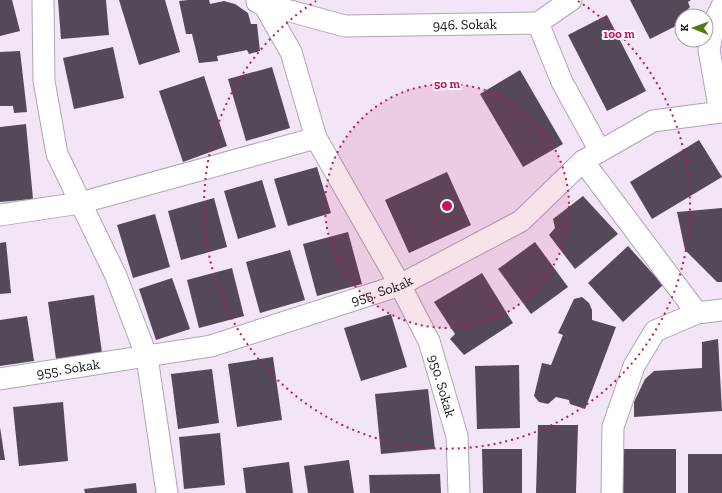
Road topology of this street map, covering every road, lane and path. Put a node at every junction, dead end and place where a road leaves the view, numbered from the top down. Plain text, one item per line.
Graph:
1 (43, 0) edge
2 (571, 0) edge
3 (258, 2) edge
4 (722, 6) edge
5 (538, 23) junction
6 (721, 112) edge
7 (316, 138) junction
8 (592, 156) junction
9 (80, 203) junction
10 (0, 215) edge
11 (400, 285) junction
12 (722, 310) edge
13 (697, 313) junction
14 (147, 357) junction
15 (0, 380) edge
16 (167, 493) edge
17 (459, 493) edge
18 (612, 493) edge

1 - 9 street
2 - 5 street
3 - 5 street, 946. Sokak
3 - 7 street, 950. Sokak
4 - 6 street
5 - 8 street
6 - 8 street, 955. Sokak
7 - 9 street
7 - 11 street, 950. Sokak
8 - 11 street, 955. Sokak
8 - 13 street
9 - 10 street
9 - 14 street
11 - 14 street, 955. Sokak
11 - 17 street, 950. Sokak
12 - 13 street
13 - 18 street
14 - 15 street, 955. Sokak
14 - 16 street

